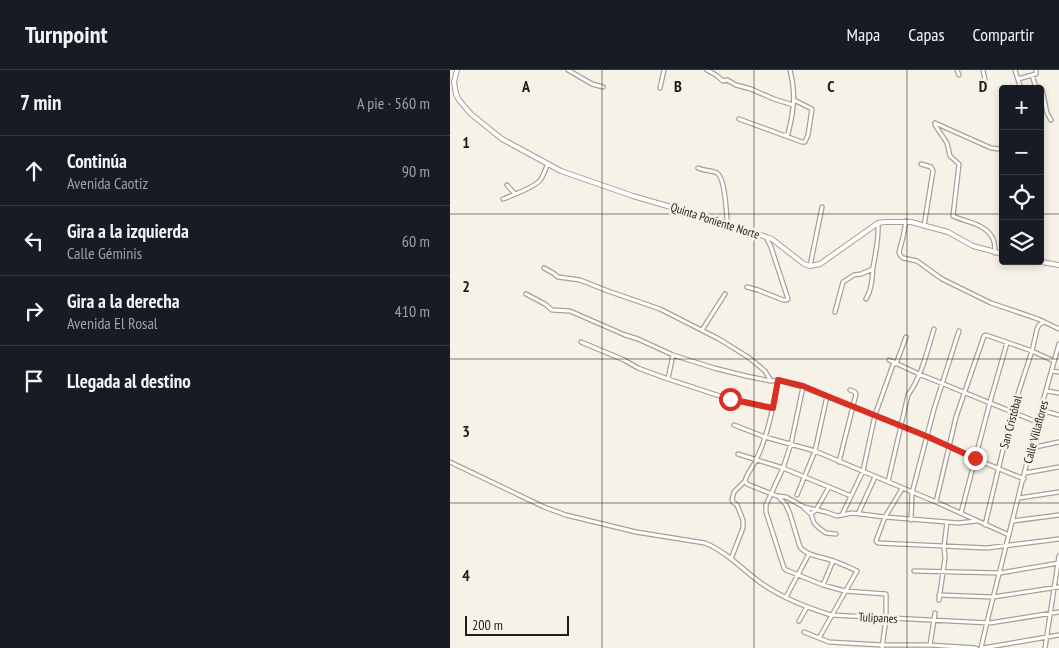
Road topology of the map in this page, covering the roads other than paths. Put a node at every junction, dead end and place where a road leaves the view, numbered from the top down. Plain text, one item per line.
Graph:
1 (457, 70) edge
2 (568, 70) edge
3 (664, 70) edge
4 (707, 70) edge
5 (790, 70) edge
6 (957, 70) edge
7 (983, 70) edge
8 (1015, 70) edge
9 (1035, 73) edge
10 (959, 75) dead end
11 (1018, 79) junction
12 (985, 80) dead end
13 (1020, 85) edge
14 (603, 87) dead end
15 (660, 88) dead end
16 (1044, 99) edge
17 (794, 100) junction
18 (793, 105) junction
19 (739, 119) dead end
20 (1051, 120) dead end
21 (785, 135) junction
22 (999, 149) edge
23 (548, 164) junction
24 (921, 164) dead end
25 (698, 168) dead end
26 (507, 185) dead end
27 (515, 194) junction
28 (503, 199) dead end
29 (822, 208) dead end
30 (906, 221) junction
31 (726, 223) junction
32 (878, 223) junction
33 (924, 226) junction
34 (766, 237) junction
35 (996, 253) junction
36 (999, 253) edge
37 (1044, 262) edge
38 (1059, 265) edge
39 (810, 266) junction
40 (544, 268) dead end
41 (873, 269) junction
42 (747, 287) dead end
43 (526, 294) dead end
44 (724, 294) dead end
45 (866, 299) dead end
46 (835, 312) dead end
47 (1044, 322) junction
48 (934, 329) dead end
49 (702, 330) junction
50 (1059, 330) edge
51 (958, 331) dead end
52 (906, 337) dead end
53 (581, 342) dead end
54 (1007, 343) junction
55 (1059, 344) edge
56 (1032, 351) junction
57 (673, 355) junction
58 (888, 360) dead end
59 (1054, 361) junction
60 (895, 363) junction
61 (1052, 371) junction
62 (1059, 372) edge
63 (919, 374) junction
64 (668, 379) junction
65 (778, 380) junction
66 (771, 381) junction
67 (942, 383) junction
68 (803, 386) junction
69 (850, 390) dead end
70 (1047, 390) junction
71 (965, 392) junction
72 (1059, 393) edge
73 (827, 396) junction
74 (990, 402) junction
75 (852, 406) junction
76 (773, 408) junction
77 (1041, 410) junction
78 (1012, 412) junction
79 (875, 415) junction
80 (1059, 415) edge
81 (1038, 422) junction
82 (734, 425) dead end
83 (902, 426) junction
84 (926, 436) junction
85 (764, 437) junction
86 (1059, 442) edge
87 (791, 444) junction
88 (949, 446) junction
89 (1031, 448) junction
90 (815, 452) junction
91 (738, 454) dead end
92 (975, 458) junction
93 (756, 460) junction
94 (450, 462) edge
95 (839, 462) junction
96 (1059, 467) edge
97 (782, 468) junction
98 (998, 468) junction
99 (863, 471) junction
100 (1025, 472) junction
101 (805, 476) junction
102 (875, 477) junction
103 (1024, 479) junction
104 (746, 482) junction
105 (888, 482) junction
106 (829, 487) junction
107 (902, 489) junction
108 (1059, 492) edge
109 (912, 493) junction
110 (771, 494) junction
111 (797, 495) dead end
112 (777, 496) junction
113 (851, 496) junction
114 (1019, 498) junction
115 (936, 502) junction
116 (804, 507) junction
117 (816, 510) junction
118 (961, 513) junction
119 (811, 514) junction
120 (858, 514) junction
121 (842, 515) junction
122 (1059, 515) edge
123 (885, 517) junction
124 (911, 520) junction
125 (977, 521) junction
126 (1013, 521) junction
127 (947, 522) junction
128 (985, 524) junction
129 (836, 534) dead end
130 (1009, 535) junction
131 (1059, 539) edge
132 (1006, 546) junction
133 (944, 547) junction
134 (809, 554) junction
135 (1059, 556) edge
136 (731, 559) junction
137 (833, 561) junction
138 (1058, 563) edge
139 (914, 571) dead end
140 (942, 572) junction
141 (1000, 573) junction
142 (798, 576) junction
143 (823, 585) junction
144 (1057, 588) edge
145 (845, 591) junction
146 (786, 597) junction
147 (993, 597) junction
148 (807, 606) junction
149 (1059, 612) edge
150 (935, 613) dead end
151 (1050, 614) junction
152 (831, 615) junction
153 (886, 619) junction
154 (799, 621) dead end
155 (934, 621) junction
156 (986, 622) junction
157 (804, 632) dead end
158 (1059, 635) edge
159 (1046, 637) junction
160 (819, 638) junction
161 (930, 645) junction
162 (882, 647) edge
163 (924, 647) edge
164 (976, 648) edge
165 (982, 648) edge
166 (1045, 648) edge

1 - 23 street, Quinta Poniente Norte
2 - 14 street
3 - 15 street
4 - 18 street
5 - 17 street
6 - 10 street
7 - 12 street
8 - 11 street
9 - 11 street
11 - 13 street
16 - 20 street
17 - 18 street
17 - 21 street
18 - 21 street
19 - 21 street
22 - 35 street
23 - 27 street
23 - 31 street, Quinta Poniente Norte
24 - 33 street
25 - 31 street
26 - 27 street
27 - 28 street
29 - 39 street
30 - 32 street
30 - 33 street
30 - 47 street
31 - 34 street, Quinta Poniente Norte
32 - 39 street
32 - 41 street
33 - 35 street
34 - 39 street, Quinta Poniente Norte
34 - 42 street
35 - 36 street
37 - 38 street
40 - 49 street
41 - 45 street
41 - 46 street
43 - 57 street
44 - 49 street
47 - 50 street
47 - 56 street, San Cristóbal
48 - 63 street
49 - 66 street
51 - 67 street
52 - 60 street
53 - 64 street
54 - 56 street
54 - 71 street
54 - 74 street
55 - 59 street, Calle Villaflores
56 - 59 street
56 - 78 street, San Cristóbal
57 - 64 street
57 - 66 street
58 - 60 street
59 - 61 street, Calle Villaflores
60 - 63 street
60 - 79 street
61 - 62 street
61 - 70 street, Calle Villaflores
63 - 67 street
63 - 83 street
64 - 76 street
65 - 66 street
65 - 68 street
65 - 76 street
67 - 71 street
67 - 84 street
68 - 73 street
68 - 87 street
69 - 75 street
70 - 72 street
70 - 77 street, Calle Villaflores
71 - 74 street
71 - 88 street
73 - 75 street
73 - 90 street
74 - 78 street
74 - 92 street
75 - 79 street
75 - 95 street
76 - 85 street
77 - 80 street
77 - 81 street, Calle Villaflores
78 - 81 street
78 - 98 street, San Cristóbal
79 - 83 street
79 - 99 street
81 - 89 street, Calle Villaflores
82 - 85 street
83 - 84 street
83 - 105 street
84 - 88 street
84 - 109 street
85 - 87 street
85 - 93 street
86 - 89 street
87 - 90 street
87 - 97 street
88 - 92 street
88 - 115 street
89 - 100 street, Calle Villaflores
90 - 95 street
90 - 101 street
91 - 93 street
92 - 98 street
92 - 118 street
93 - 97 street
93 - 104 street
94 - 136 street, Tulipanes
95 - 99 street
96 - 100 street
97 - 101 street
97 - 110 street
98 - 103 street
98 - 128 street, San Cristóbal
99 - 102 street
99 - 113 street
100 - 103 street, Calle Villaflores
101 - 106 street
101 - 111 street
102 - 105 street
102 - 120 street
103 - 114 street, Calle Villaflores
104 - 110 street
104 - 136 street
105 - 107 street
106 - 113 street
106 - 117 street
107 - 109 street
107 - 123 street
108 - 114 street
109 - 115 street
109 - 124 street
110 - 112 street
110 - 142 street
112 - 116 street
112 - 134 street
113 - 121 street
114 - 126 street, Calle Villaflores
115 - 118 street
116 - 117 street
116 - 119 street
117 - 119 street
117 - 121 street
118 - 125 street
119 - 129 street
120 - 121 street
120 - 123 street
122 - 126 street
123 - 124 street
123 - 133 street
124 - 127 street
125 - 127 street
125 - 128 street
126 - 130 street, Calle Villaflores
127 - 133 street
128 - 130 street
130 - 132 street, Calle Villaflores
131 - 132 street
132 - 133 street
132 - 141 street, Calle Villaflores
133 - 140 street
134 - 137 street
134 - 142 street
135 - 138 street
136 - 146 street, Tulipanes
137 - 143 street
137 - 145 street
138 - 141 street
138 - 144 street
139 - 140 street
140 - 141 street
140 - 147 street
141 - 147 street, Calle Villaflores
142 - 143 street
142 - 146 street
143 - 145 street
144 - 147 street
144 - 151 street
145 - 152 street
145 - 153 street
146 - 148 street, Tulipanes
147 - 156 street, Calle Villaflores
148 - 152 street, Tulipanes
148 - 154 street
149 - 151 street, Tulipanes
150 - 155 street
151 - 156 street, Tulipanes
151 - 159 street
152 - 153 street, Tulipanes
152 - 160 street
153 - 155 street, Tulipanes
153 - 162 street
155 - 156 street, Tulipanes
155 - 161 street
156 - 165 street, Calle Villaflores
157 - 160 street
158 - 159 street
159 - 165 street
159 - 166 street
160 - 162 street
161 - 163 street
161 - 164 street
162 - 163 street

